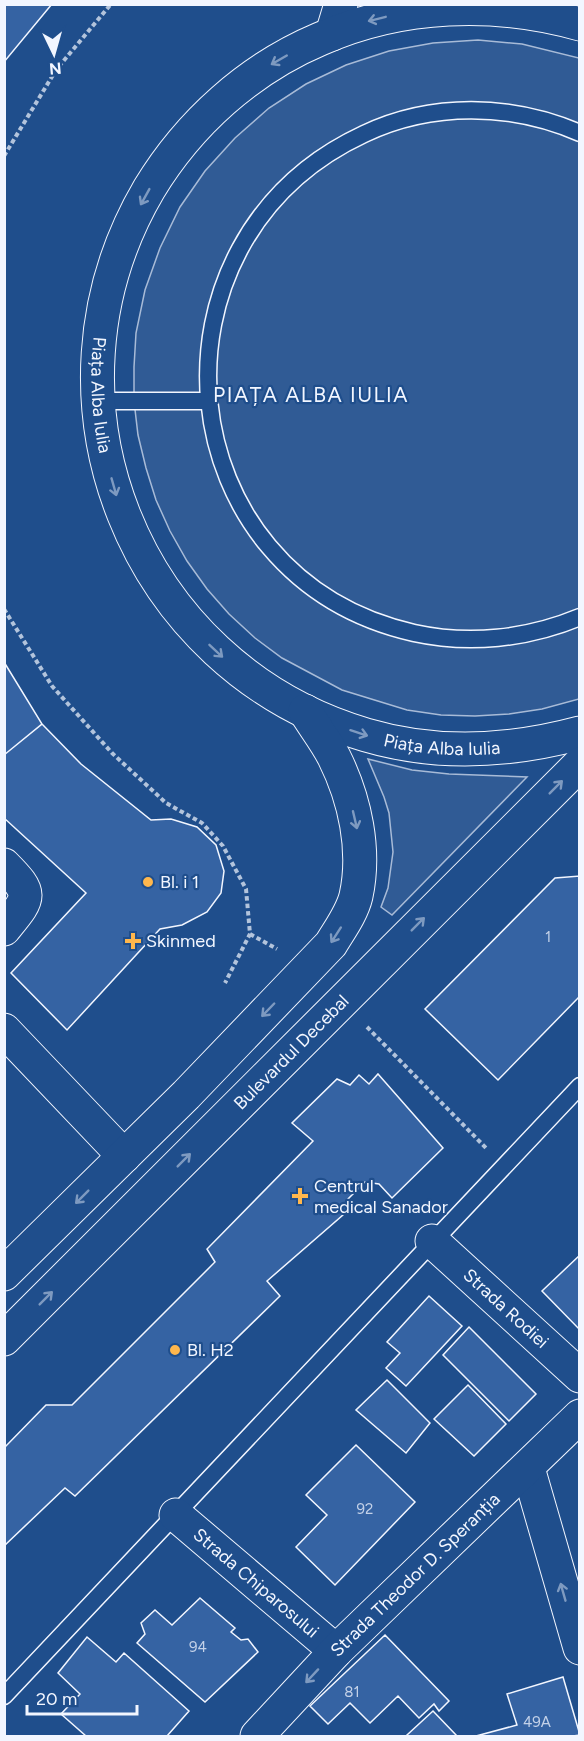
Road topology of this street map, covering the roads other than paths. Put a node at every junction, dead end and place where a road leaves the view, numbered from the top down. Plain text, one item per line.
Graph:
1 (566, 4) edge
2 (579, 15) edge
3 (336, 19) edge
4 (579, 24) edge
5 (579, 133) edge
6 (98, 401) junction
7 (208, 401) junction
8 (579, 617) edge
9 (304, 711) junction
10 (579, 733) edge
11 (579, 764) edge
12 (4, 865) edge
13 (4, 929) edge
14 (4, 1030) edge
15 (579, 1086) edge
16 (124, 1156) junction
17 (432, 1241) junction
18 (4, 1274) edge
19 (4, 1339) edge
20 (579, 1376) edge
21 (579, 1416) edge
22 (528, 1468) junction
23 (176, 1515) junction
24 (579, 1648) edge
25 (336, 1651) junction
26 (4, 1696) edge
27 (256, 1737) edge

1 - 2 main road
4 -> 3 main road, Piața Alba Iulia
3 -> 6 main road, Piața Alba Iulia
5 - 7 lane
6 - 7 lane
6 -> 9 main road, Piața Alba Iulia
7 - 8 lane
9 -> 10 main road, Piața Alba Iulia
9 -> 16 main road
19 -> 11 main road, Bulevardul Decebal
12 - 13 main road
14 - 16 main road
15 - 17 lane
16 -> 18 main road
17 - 20 main road, Strada Rodiei
17 - 23 lane
21 - 22 main road, Strada Theodor D. Speranția
24 -> 22 main road
22 - 25 main road, Strada Theodor D. Speranția
23 - 25 main road, Strada Chiparosului
23 - 26 lane
25 -> 27 main road, Strada Theodor D. Speranția

